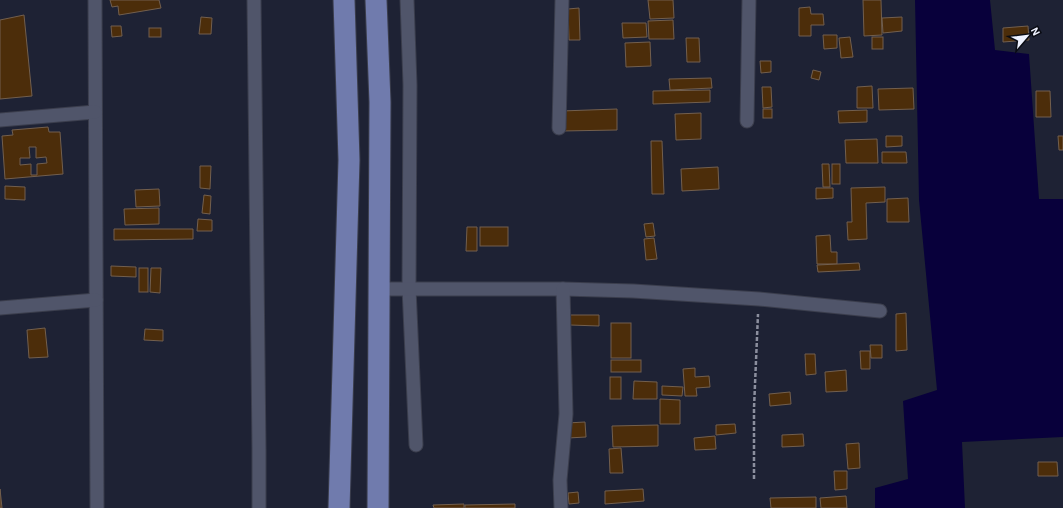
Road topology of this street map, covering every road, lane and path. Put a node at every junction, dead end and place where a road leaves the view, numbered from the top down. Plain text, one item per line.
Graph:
1 (95, 0) edge
2 (254, 0) edge
3 (344, 0) edge
4 (376, 0) edge
5 (407, 0) edge
6 (562, 0) edge
7 (749, 0) edge
8 (95, 112) junction
9 (0, 120) edge
10 (747, 121) dead end
11 (559, 128) dead end
12 (409, 288) junction
13 (379, 289) junction
14 (563, 289) junction
15 (759, 299) junction
16 (96, 300) junction
17 (0, 308) edge
18 (880, 311) dead end
19 (416, 445) dead end
20 (754, 479) dead end
21 (97, 508) edge
22 (258, 508) edge
23 (339, 508) edge
24 (378, 508) edge
25 (561, 508) edge

1 - 8 street
2 - 22 street
3 - 23 main road
4 - 13 main road
5 - 12 street
6 - 11 street
7 - 10 street
8 - 9 street
8 - 16 street
12 - 13 street
12 - 14 street
12 - 19 street
13 - 24 main road
14 - 15 street
14 - 25 street
15 - 18 street
15 - 20 path
16 - 17 street
16 - 21 street

